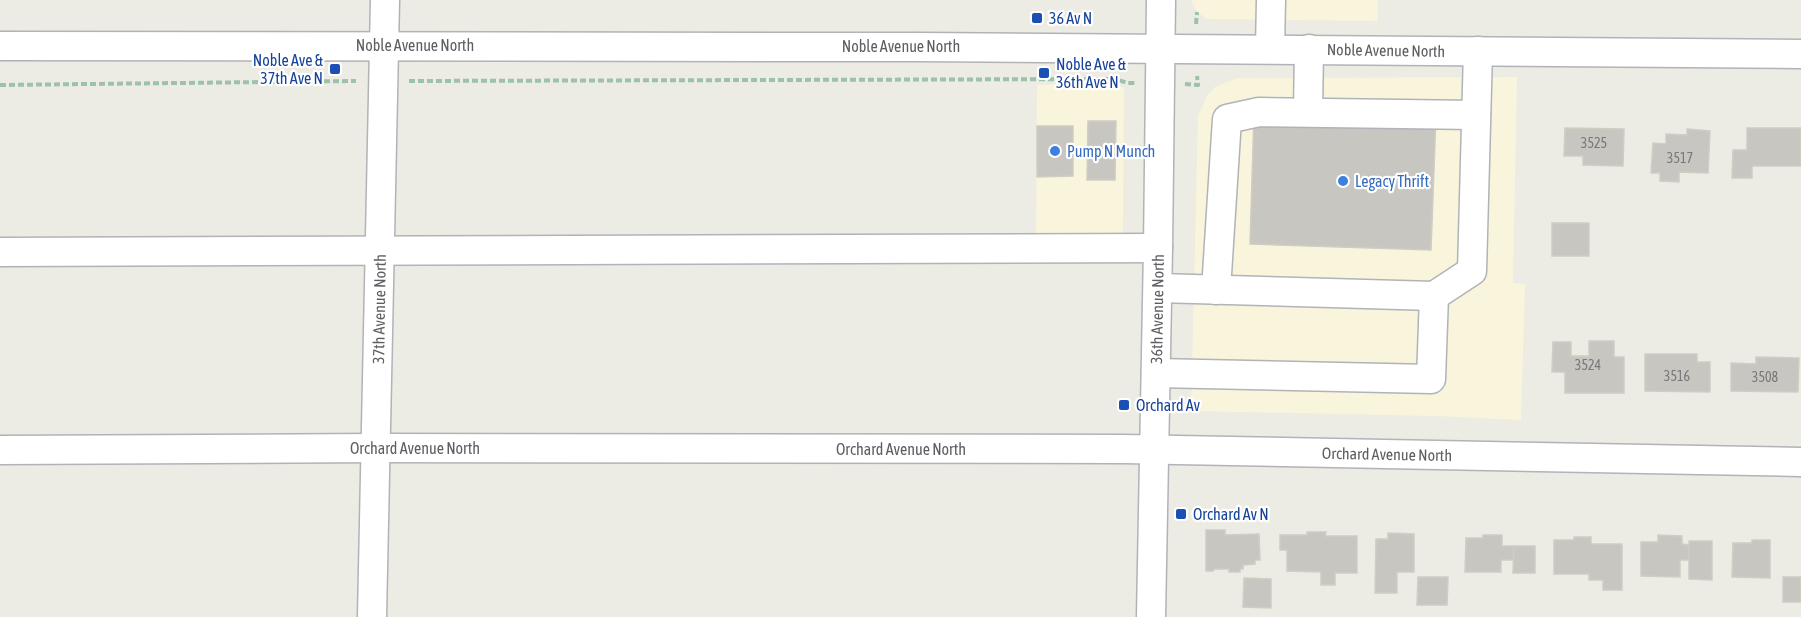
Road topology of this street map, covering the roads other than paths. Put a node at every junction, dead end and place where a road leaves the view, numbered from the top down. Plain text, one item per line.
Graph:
1 (386, 0) edge
2 (1161, 0) edge
3 (1271, 0) edge
4 (384, 45) junction
5 (0, 46) edge
6 (1159, 47) junction
7 (1270, 49) junction
8 (1308, 49) junction
9 (1478, 51) junction
10 (1801, 54) edge
11 (1308, 112) junction
12 (1476, 115) junction
13 (1158, 248) junction
14 (380, 250) junction
15 (0, 252) edge
16 (1158, 288) junction
17 (1216, 290) junction
18 (1434, 296) junction
19 (1156, 373) junction
20 (376, 448) junction
21 (1155, 449) junction
22 (0, 450) edge
23 (1801, 462) edge
24 (372, 617) edge
25 (1151, 617) edge

1 - 4 street, 37th Avenue North
2 - 6 street, 36th Avenue North
3 - 7 street
4 - 5 street, Noble Avenue North
4 - 6 street, Noble Avenue North
4 - 14 street, 37th Avenue North
6 - 7 street, Noble Avenue North
6 - 13 street, 36th Avenue North
7 - 8 street, Noble Avenue North
8 - 9 street, Noble Avenue North
8 - 11 street
9 - 10 street, Noble Avenue North
9 - 12 street
11 - 12 street
11 - 17 street
12 - 18 street
13 - 14 street
13 - 16 street, 36th Avenue North
14 - 15 street
14 - 20 street, 37th Avenue North
16 - 17 street
16 - 19 street, 36th Avenue North
17 - 18 street
18 - 19 street
19 - 21 street, 36th Avenue North
20 - 21 street, Orchard Avenue North
20 - 22 street, Orchard Avenue North
20 - 24 street, 37th Avenue North
21 - 23 street, Orchard Avenue North
21 - 25 street, 36th Avenue North

